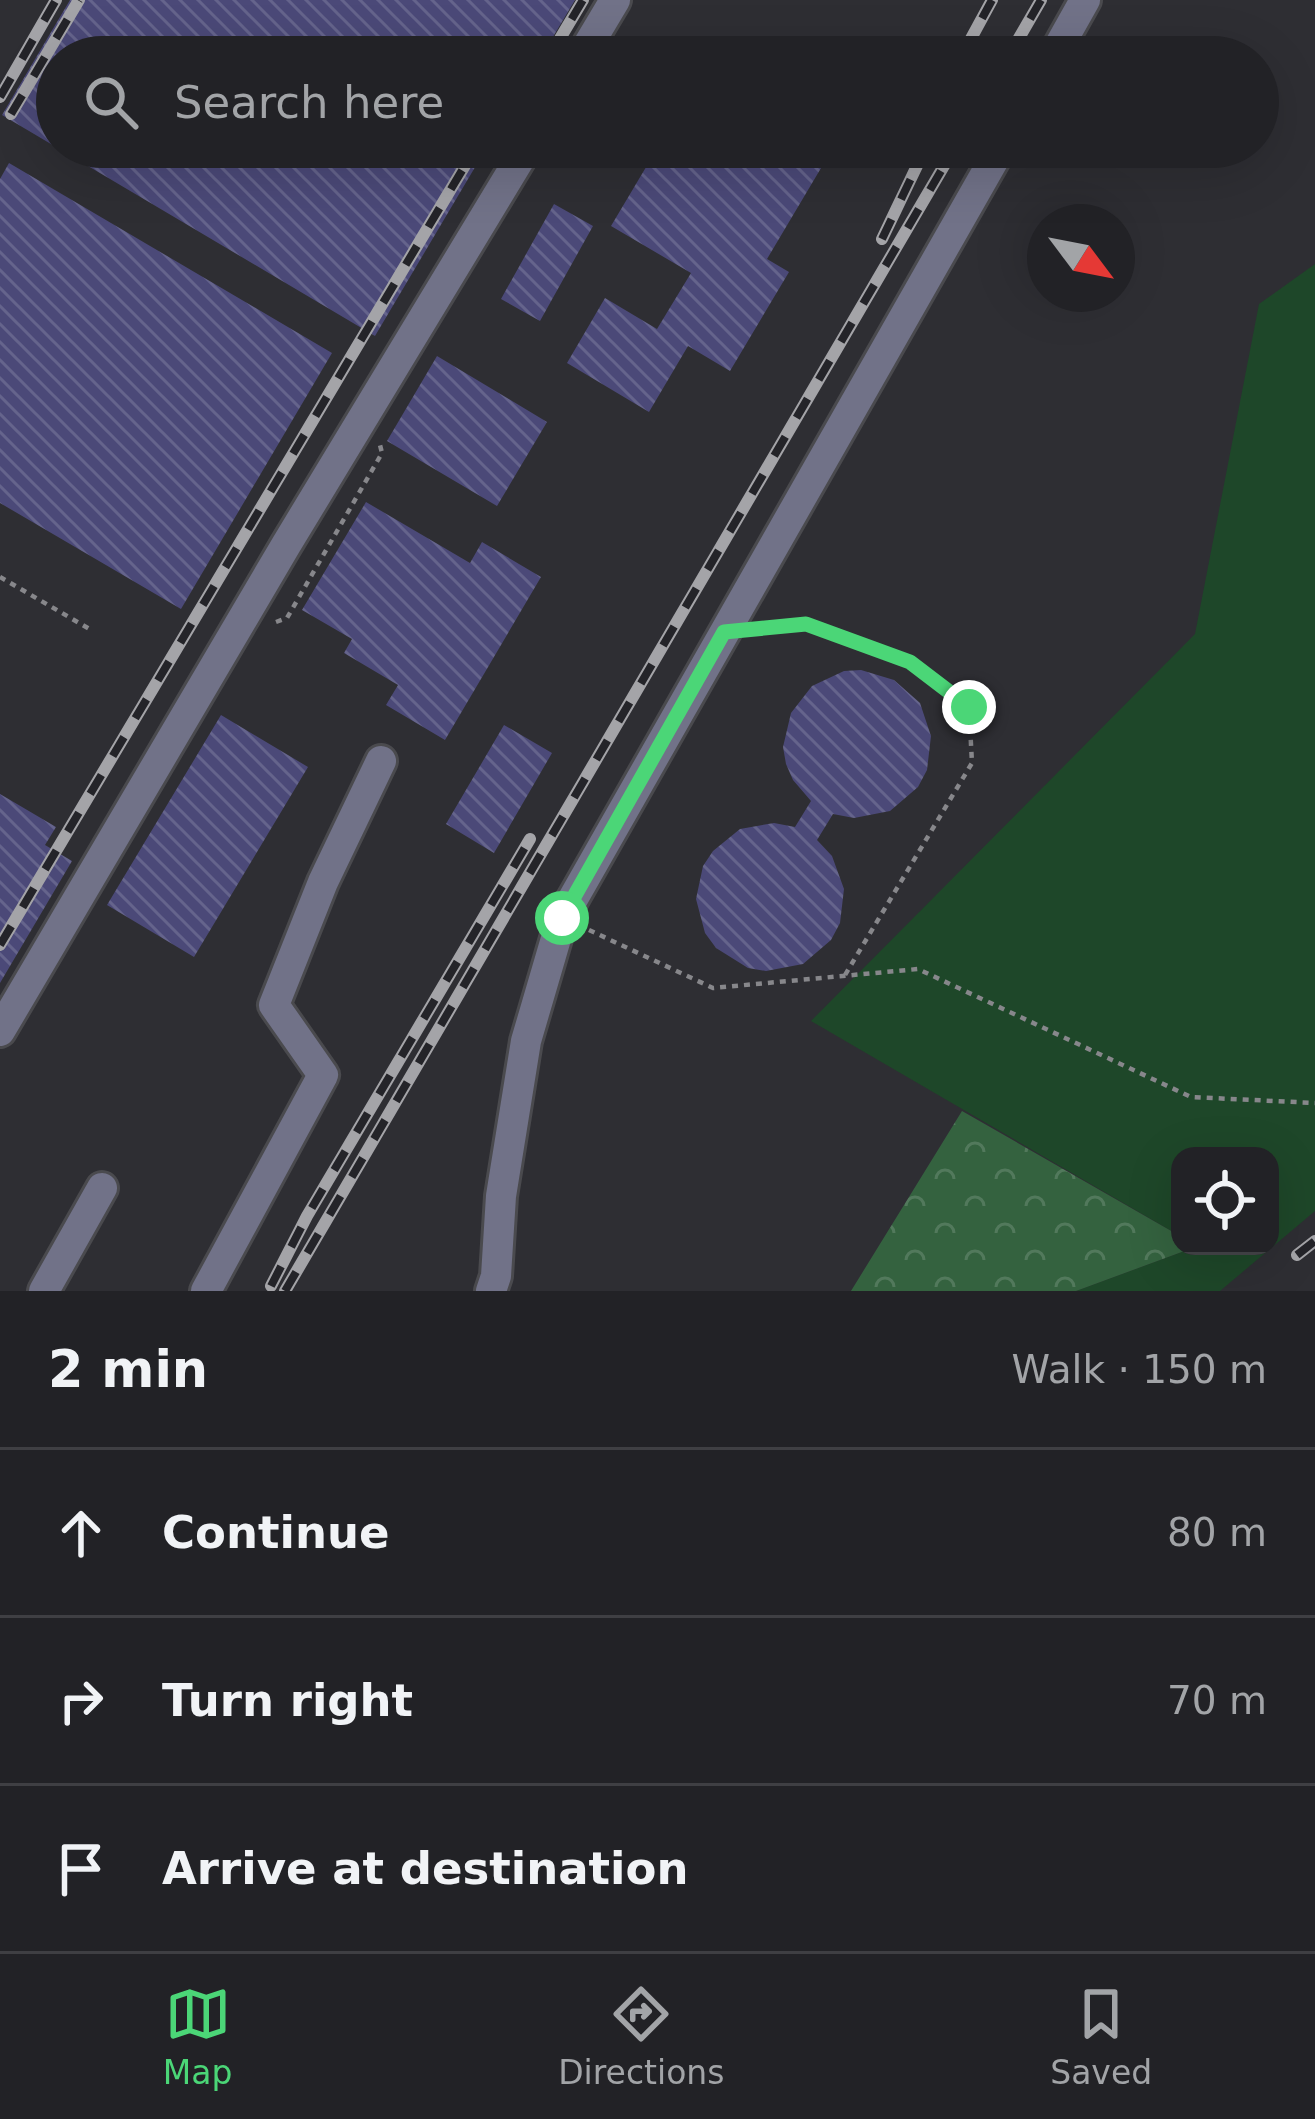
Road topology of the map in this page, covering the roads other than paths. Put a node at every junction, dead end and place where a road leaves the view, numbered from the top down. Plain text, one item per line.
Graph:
1 (615, 0) edge
2 (1085, 0) edge
3 (594, 36) edge
4 (1064, 36) edge
5 (514, 168) edge
6 (989, 168) edge
7 (381, 761) dead end
8 (0, 1030) edge
9 (102, 1188) dead end
10 (44, 1291) edge
11 (206, 1291) edge
12 (491, 1291) edge

1 - 3 lane
2 - 4 lane
5 - 8 lane
6 - 12 lane
7 - 11 lane
9 - 10 lane

